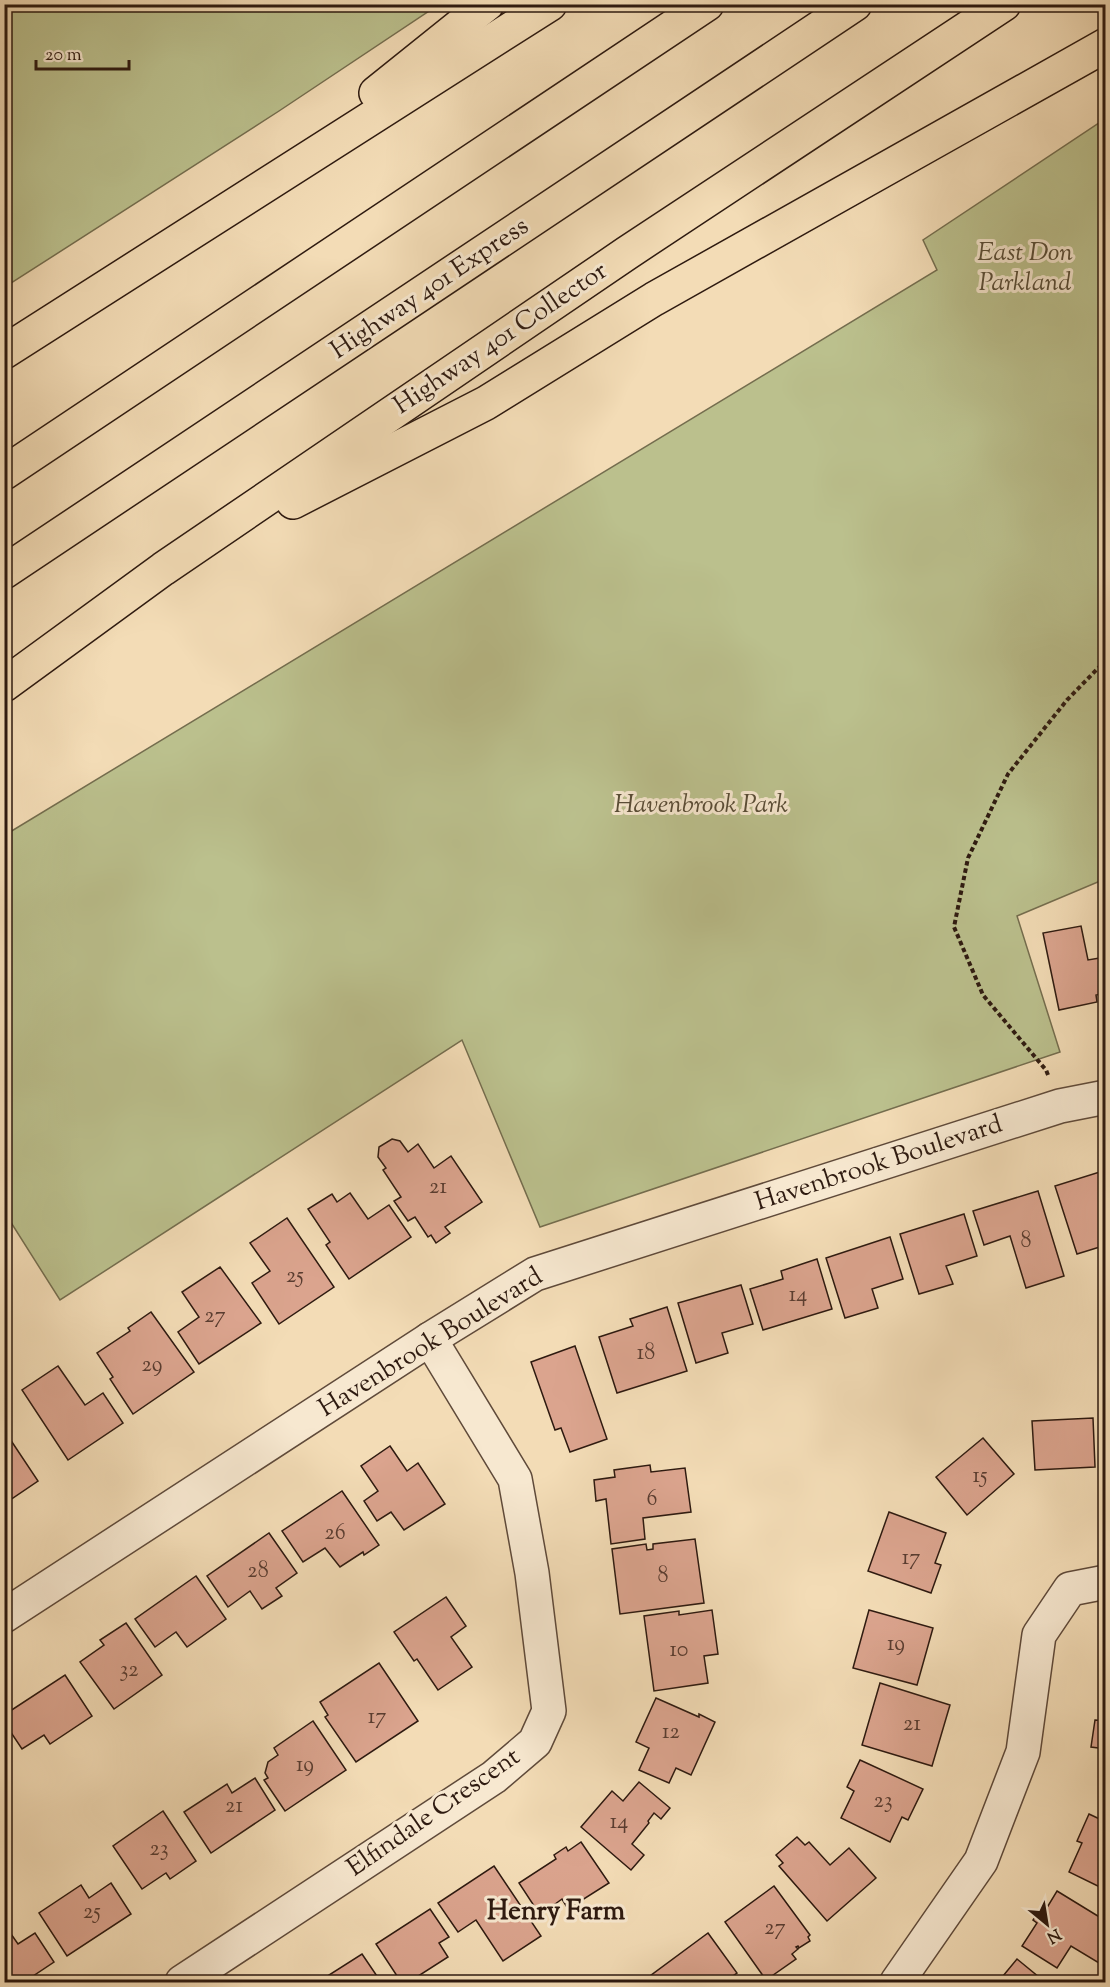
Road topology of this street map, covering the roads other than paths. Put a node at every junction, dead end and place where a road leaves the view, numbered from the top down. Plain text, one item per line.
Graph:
1 (487, 4) edge
2 (550, 4) edge
3 (706, 4) edge
4 (855, 4) edge
5 (1004, 4) edge
6 (1106, 45) edge
7 (244, 199) junction
8 (4, 352) edge
9 (4, 473) edge
10 (163, 569) junction
11 (4, 572) edge
12 (4, 685) edge
13 (1106, 1097) edge
14 (430, 1339) junction
15 (1106, 1582) edge
16 (4, 1616) edge
17 (182, 1983) edge
18 (897, 1983) edge

1 - 7 highway
2 - 7 highway
3 - 9 highway
4 - 11 highway, Highway 401 Express
5 - 10 highway, Highway 401 Collector
6 - 10 highway
7 - 8 highway
10 - 12 highway, Highway 401 Collector
13 - 14 street, Havenbrook Boulevard
14 - 16 street, Havenbrook Boulevard
14 - 17 street, Elfindale Crescent
15 - 18 street

